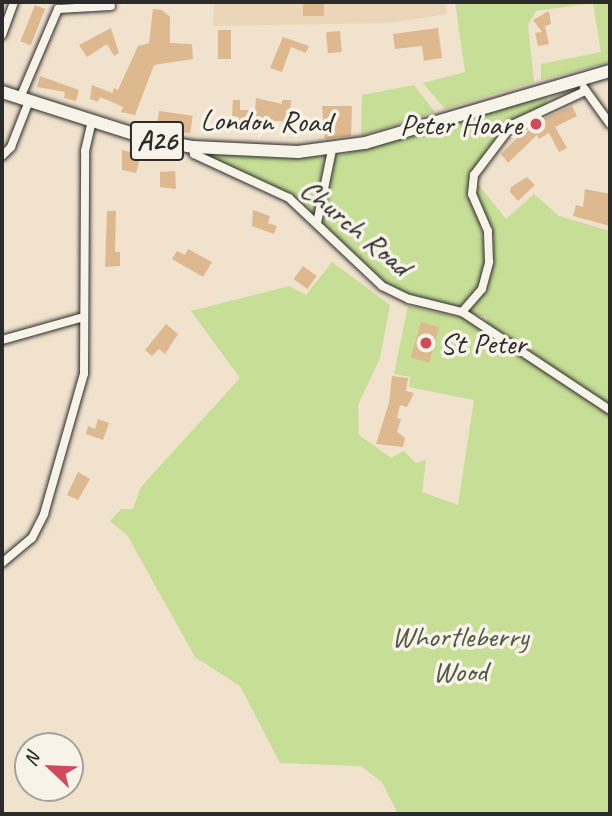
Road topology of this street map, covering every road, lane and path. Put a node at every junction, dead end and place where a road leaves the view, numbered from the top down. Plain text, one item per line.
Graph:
1 (14, 2) edge
2 (111, 6) dead end
3 (2, 35) edge
4 (610, 71) edge
5 (583, 85) junction
6 (2, 92) edge
7 (24, 99) junction
8 (91, 124) junction
9 (610, 124) edge
10 (193, 147) junction
11 (332, 150) junction
12 (2, 156) edge
13 (317, 223) junction
14 (462, 312) junction
15 (84, 317) junction
16 (2, 340) edge
17 (610, 410) edge
18 (2, 563) edge

1 - 3 street
2 - 7 street
4 - 5 highway, London Road / A26
5 - 9 street
5 - 11 highway, London Road / A26
5 - 14 street
6 - 7 highway, London Road / A26
7 - 8 highway, London Road / A26
7 - 12 street
8 - 10 highway, London Road / A26
8 - 15 street
10 - 11 highway, London Road / A26
10 - 13 street, Church Road
11 - 13 street
13 - 14 street, Church Road
14 - 17 street, Church Road
15 - 16 street
15 - 18 street

